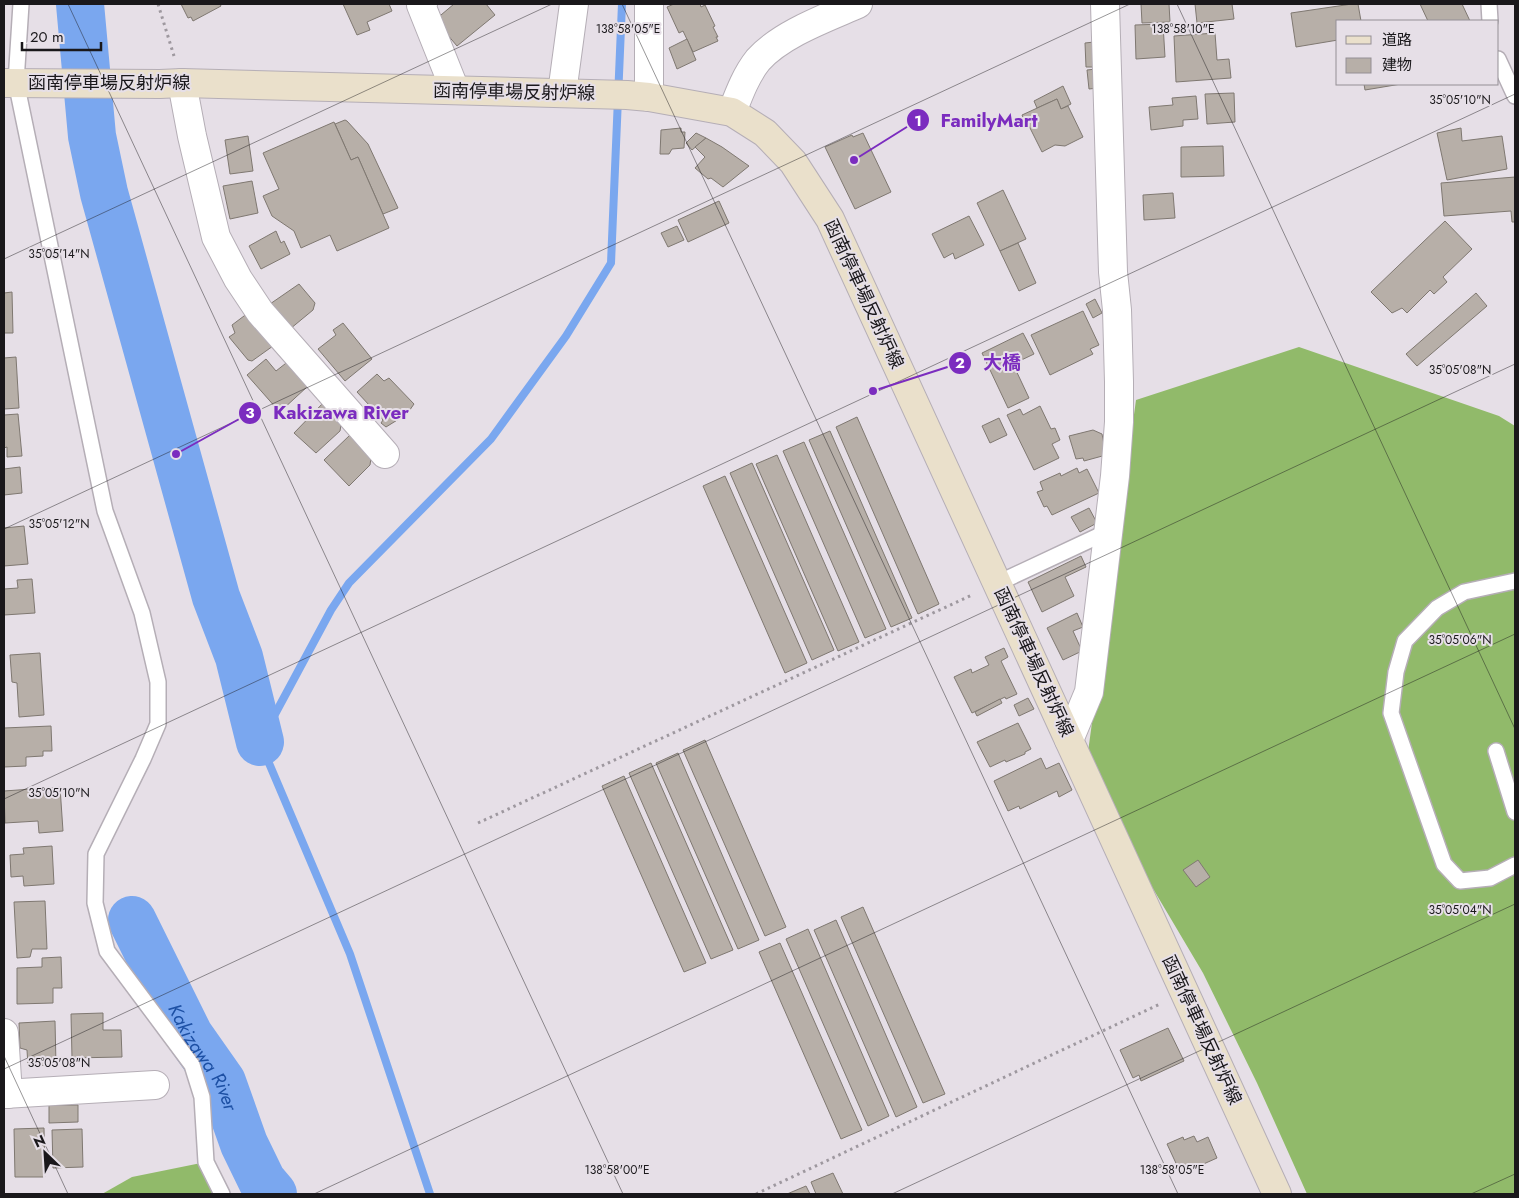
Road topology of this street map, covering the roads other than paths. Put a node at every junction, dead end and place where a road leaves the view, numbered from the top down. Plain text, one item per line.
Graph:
1 (21, 4) edge
2 (421, 4) edge
3 (574, 4) edge
4 (649, 4) edge
5 (858, 4) edge
6 (1105, 4) edge
7 (1488, 4) edge
8 (1490, 20) edge
9 (1499, 61) edge
10 (16, 82) edge
11 (171, 84) junction
12 (456, 90) junction
13 (567, 93) junction
14 (638, 96) junction
15 (1515, 96) edge
16 (732, 112) junction
17 (385, 454) dead end
18 (1109, 531) junction
19 (1515, 581) edge
20 (998, 583) junction
21 (1069, 740) junction
22 (1496, 750) dead end
23 (1515, 812) edge
24 (1515, 864) edge
25 (4, 1033) edge
26 (155, 1086) dead end
27 (6, 1094) edge
28 (222, 1194) edge
29 (1277, 1194) edge

1 - 10 lane
2 - 12 street
3 - 13 street
4 - 14 street
5 - 16 street
6 - 18 street
7 - 8 lane
9 - 15 lane
10 - 11 main road, 函南停車場反射炉線
10 - 28 lane
11 - 12 main road, 函南停車場反射炉線
11 - 17 street
12 - 13 main road, 函南停車場反射炉線
13 - 14 main road, 函南停車場反射炉線
14 - 16 main road, 函南停車場反射炉線
16 - 20 main road, 函南停車場反射炉線
18 - 20 lane
18 - 21 street
19 - 24 lane
20 - 21 main road, 函南停車場反射炉線
21 - 29 main road, 函南停車場反射炉線
22 - 23 lane
25 - 27 street
26 - 27 street

